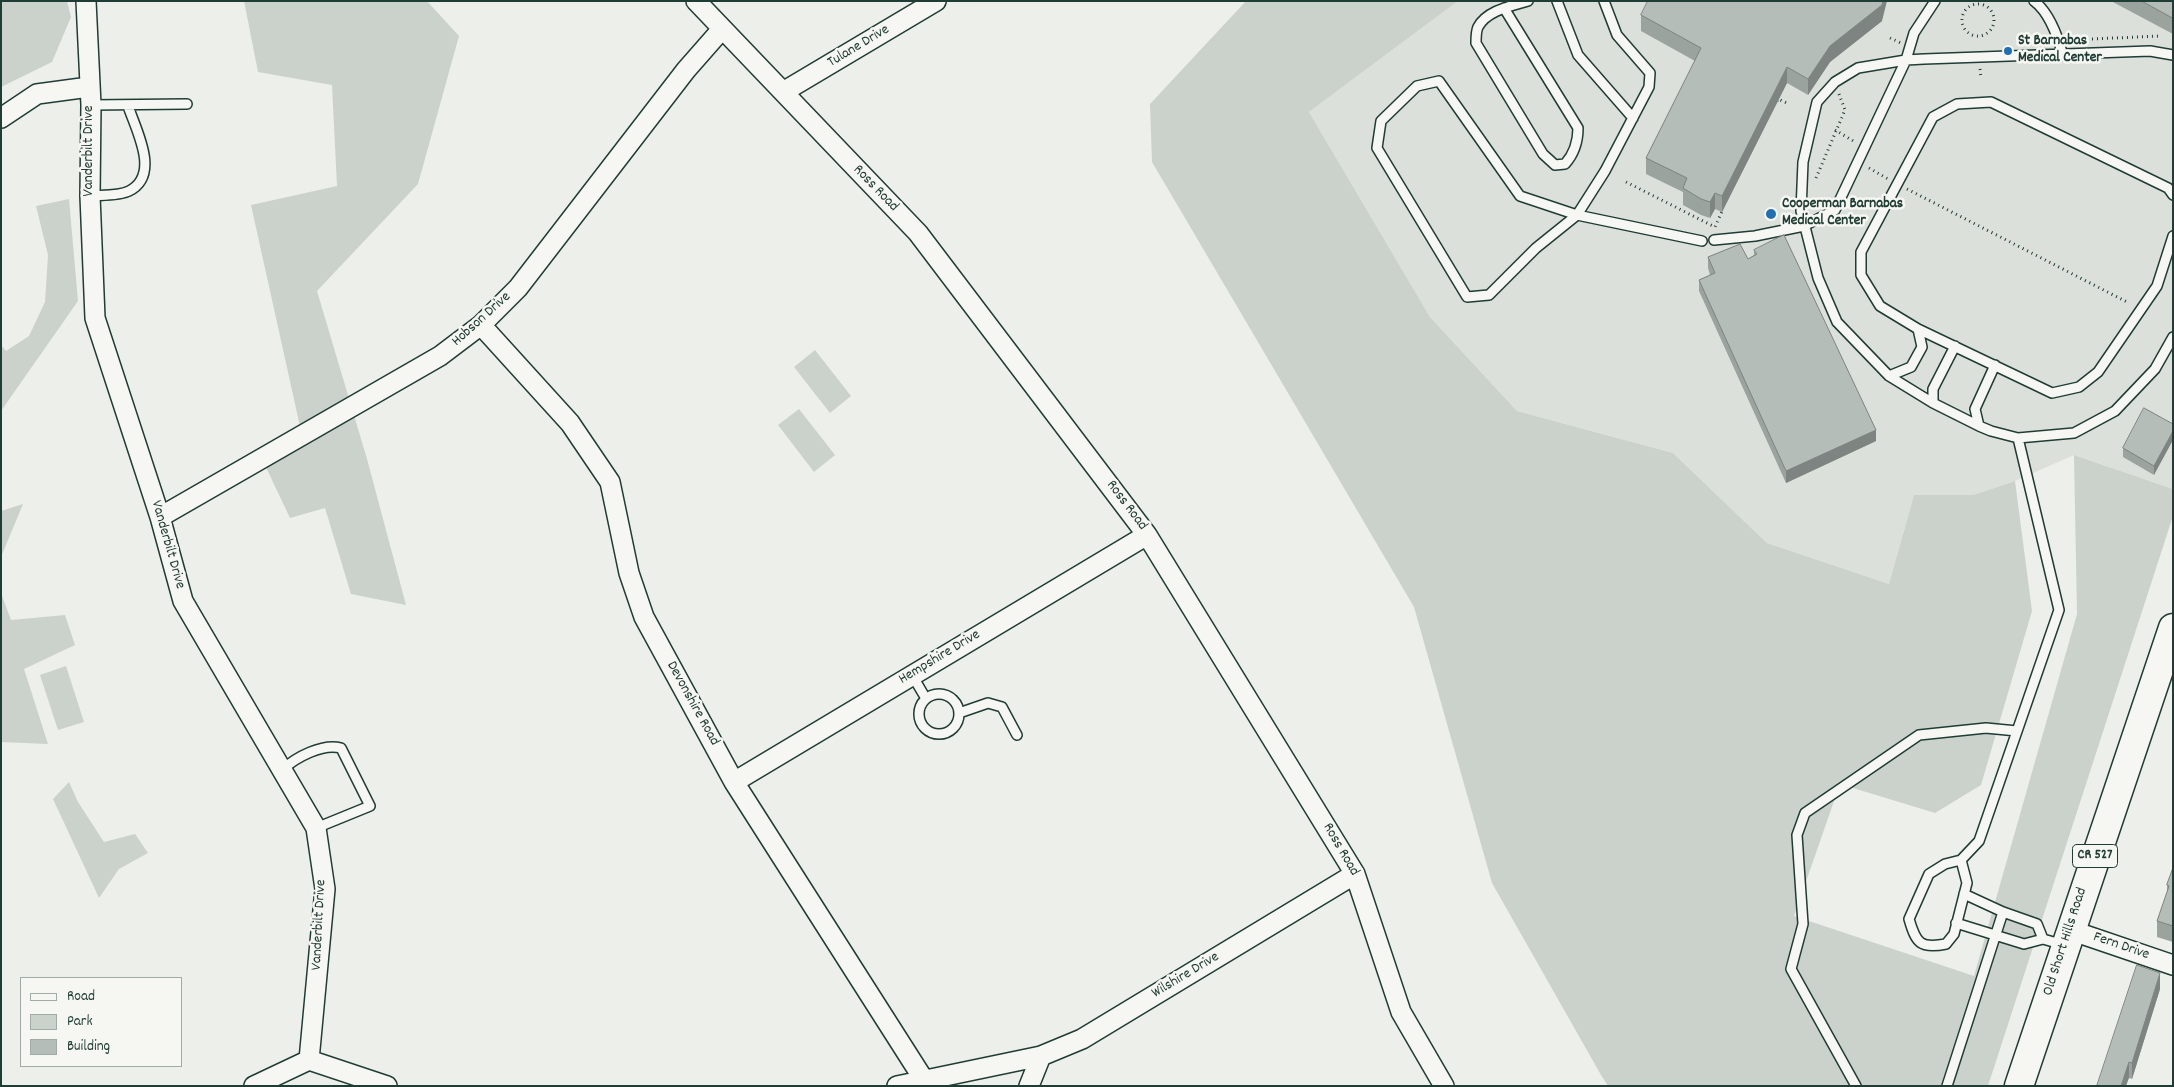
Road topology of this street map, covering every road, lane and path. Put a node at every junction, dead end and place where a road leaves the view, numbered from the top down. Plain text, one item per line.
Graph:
1 (86, 1) edge
2 (696, 1) edge
3 (936, 1) edge
4 (1528, 1) edge
5 (1557, 1) edge
6 (1604, 1) edge
7 (1935, 1) edge
8 (2034, 1) edge
9 (1977, 2) edge
10 (1504, 8) junction
11 (722, 29) junction
12 (2173, 54) edge
13 (2064, 56) junction
14 (1906, 60) junction
15 (1833, 84) junction
16 (783, 92) junction
17 (90, 96) junction
18 (187, 104) dead end
19 (1789, 104) dead end
20 (128, 106) junction
21 (1774, 107) edge
22 (1, 118) edge
23 (1633, 118) junction
24 (1835, 130) junction
25 (1864, 146) junction
26 (1626, 182) dead end
27 (1815, 184) dead end
28 (1898, 184) junction
29 (2173, 195) edge
30 (90, 196) junction
31 (1726, 203) edge
32 (1577, 214) junction
33 (1804, 226) junction
34 (2173, 236) edge
35 (1714, 240) dead end
36 (1702, 241) dead end
37 (2127, 302) dead end
38 (481, 325) junction
39 (1918, 328) junction
40 (2173, 337) edge
41 (1954, 346) junction
42 (1995, 366) junction
43 (1889, 376) junction
44 (1933, 404) junction
45 (1979, 426) junction
46 (2018, 438) junction
47 (160, 518) junction
48 (1147, 535) junction
49 (2173, 628) edge
50 (912, 675) junction
51 (925, 697) junction
52 (959, 713) junction
53 (2017, 731) junction
54 (1017, 735) dead end
55 (282, 770) junction
56 (734, 782) junction
57 (316, 828) junction
58 (1961, 860) junction
59 (1355, 874) junction
60 (1964, 894) junction
61 (2003, 912) junction
62 (1956, 924) junction
63 (1995, 935) junction
64 (2059, 938) junction
65 (2173, 965) edge
66 (1041, 1056) junction
67 (309, 1060) junction
68 (924, 1080) junction
69 (254, 1086) edge
70 (387, 1086) edge
71 (897, 1086) edge
72 (1029, 1086) edge
73 (1444, 1086) edge
74 (1856, 1086) edge
75 (1947, 1086) edge
76 (2018, 1086) edge

1 - 17 street, Vanderbilt Drive
2 - 11 street, Ross Road
3 - 16 street, Tulane Drive
4 - 10 lane
5 - 23 lane
6 - 23 lane
7 - 14 lane
8 - 13 lane
9 - 9 path
10 - 10 lane
11 - 16 street, Ross Road
11 - 38 street, Hobson Drive
12 - 13 lane
13 - 14 lane
14 - 15 lane
14 - 25 lane
15 - 24 path
15 - 33 lane
16 - 48 street, Ross Road
17 - 20 lane
17 - 22 street
17 - 30 street, Vanderbilt Drive
18 - 20 lane
19 - 21 path
20 - 30 lane
23 - 32 lane
24 - 25 path
24 - 27 path
25 - 28 path
25 - 33 lane
26 - 31 path
28 - 29 lane
28 - 37 path
28 - 39 lane
30 - 47 street, Vanderbilt Drive
32 - 32 lane
32 - 36 lane
33 - 35 lane
33 - 43 lane
34 - 42 lane
38 - 47 street, Hobson Drive
38 - 56 street, Devonshire Road
39 - 41 lane
39 - 43 lane
40 - 46 lane
41 - 42 lane
41 - 44 lane
42 - 45 lane
43 - 44 lane
44 - 45 lane
45 - 46 lane
46 - 53 lane
47 - 55 street, Vanderbilt Drive
48 - 50 street, Hempshire Drive
48 - 59 street, Ross Road
49 - 64 main road, Old Short Hills Road / CR 527
50 - 51 lane
50 - 56 street, Hempshire Drive
51 - 52 lane
51 - 52 lane
52 - 54 lane
53 - 58 lane
53 - 74 lane
55 - 57 street, Vanderbilt Drive
55 - 57 lane
56 - 68 street, Devonshire Road
57 - 67 street, Vanderbilt Drive
58 - 60 lane
58 - 62 lane
59 - 66 street, Wilshire Drive
59 - 73 street, Ross Road
60 - 61 lane
60 - 62 lane
61 - 63 lane
61 - 64 lane
62 - 63 lane
63 - 64 lane
63 - 75 lane
64 - 65 street, Fern Drive
64 - 76 main road, Old Short Hills Road / CR 527
66 - 68 street, Wilshire Drive
66 - 72 street
67 - 69 street
67 - 70 street
68 - 71 street, Wilshire Drive

